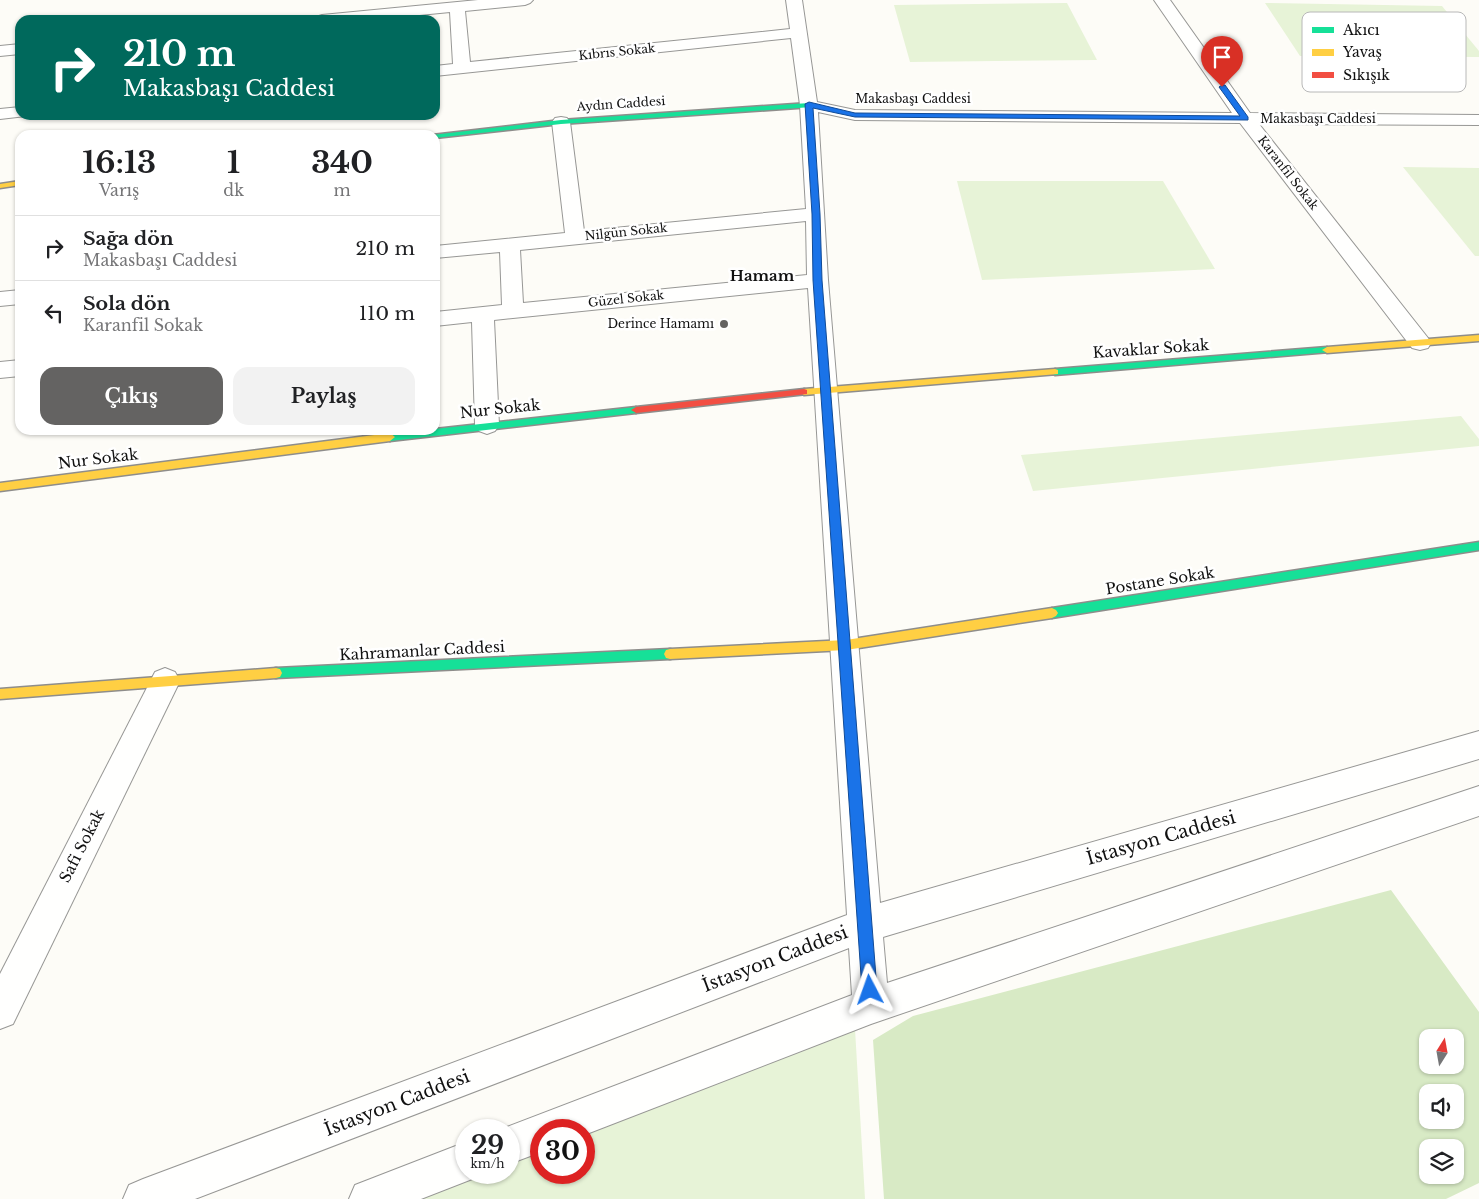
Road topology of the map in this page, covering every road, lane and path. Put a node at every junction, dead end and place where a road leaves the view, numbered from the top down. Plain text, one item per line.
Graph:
1 (341, 0) edge
2 (525, 0) edge
3 (794, 0) edge
4 (1162, 0) edge
5 (457, 7) junction
6 (340, 15) edge
7 (372, 15) edge
8 (798, 32) junction
9 (15, 50) edge
10 (0, 51) edge
11 (462, 69) junction
12 (440, 71) edge
13 (1056, 100) dead end
14 (1213, 101) dead end
15 (1232, 101) junction
16 (1301, 102) dead end
17 (809, 104) junction
18 (1479, 104) edge
19 (1249, 110) junction
20 (15, 112) edge
21 (0, 114) edge
22 (1479, 120) edge
23 (561, 122) junction
24 (440, 135) edge
25 (15, 184) edge
26 (0, 186) edge
27 (816, 214) junction
28 (575, 238) junction
29 (510, 244) junction
30 (440, 251) edge
31 (818, 280) junction
32 (15, 298) edge
33 (0, 299) edge
34 (513, 310) junction
35 (483, 314) junction
36 (440, 319) edge
37 (1479, 338) edge
38 (1420, 343) junction
39 (15, 368) edge
40 (0, 370) edge
41 (826, 390) junction
42 (487, 425) junction
43 (440, 431) edge
44 (408, 435) edge
45 (0, 487) edge
46 (1479, 546) edge
47 (846, 645) junction
48 (165, 681) junction
49 (0, 694) edge
50 (1479, 745) edge
51 (1479, 801) edge
52 (865, 925) junction
53 (871, 1006) junction
54 (0, 1011) edge
55 (577, 1119) edge
56 (455, 1166) edge
57 (143, 1199) edge
58 (369, 1199) edge

1 - 6 street
2 - 5 street
3 - 8 street
4 - 15 street, Karanfil Sokak
5 - 7 street
5 - 11 street
8 - 11 street, Kıbrıs Sokak
8 - 17 street
9 - 10 street
11 - 12 street, Kıbrıs Sokak
13 - 17 street, Makasbaşı Caddesi
14 - 15 street
15 - 19 street, Karanfil Sokak
16 - 18 street, Makasbaşı Caddesi
17 - 19 street, Makasbaşı Caddesi
17 - 23 street, Aydın Caddesi
17 - 27 street
19 - 22 street, Makasbaşı Caddesi
19 - 38 street, Karanfil Sokak
20 - 21 street
23 - 24 street, Aydın Caddesi
23 - 28 street
25 - 26 street
27 - 28 street, Nilgün Sokak
27 - 31 street
28 - 29 street, Nilgün Sokak
29 - 30 street, Nilgün Sokak
29 - 34 street
31 - 34 street, Güzel Sokak
31 - 41 street
32 - 33 street
34 - 35 street, Güzel Sokak
35 - 36 street, Güzel Sokak
35 - 42 street
37 - 38 street, Kavaklar Sokak
38 - 41 street, Kavaklar Sokak
39 - 40 street
41 - 42 street, Nur Sokak
41 - 47 street
42 - 43 street, Nur Sokak
44 - 45 street, Nur Sokak
46 - 47 street, Postane Sokak
47 - 48 street, Kahramanlar Caddesi
47 - 52 street
48 - 49 street, Kahramanlar Caddesi
48 - 54 street, Safi Sokak
50 - 52 street, İstasyon Caddesi
51 - 53 street
52 - 53 street
52 - 57 street, İstasyon Caddesi
53 - 55 street
56 - 58 street

